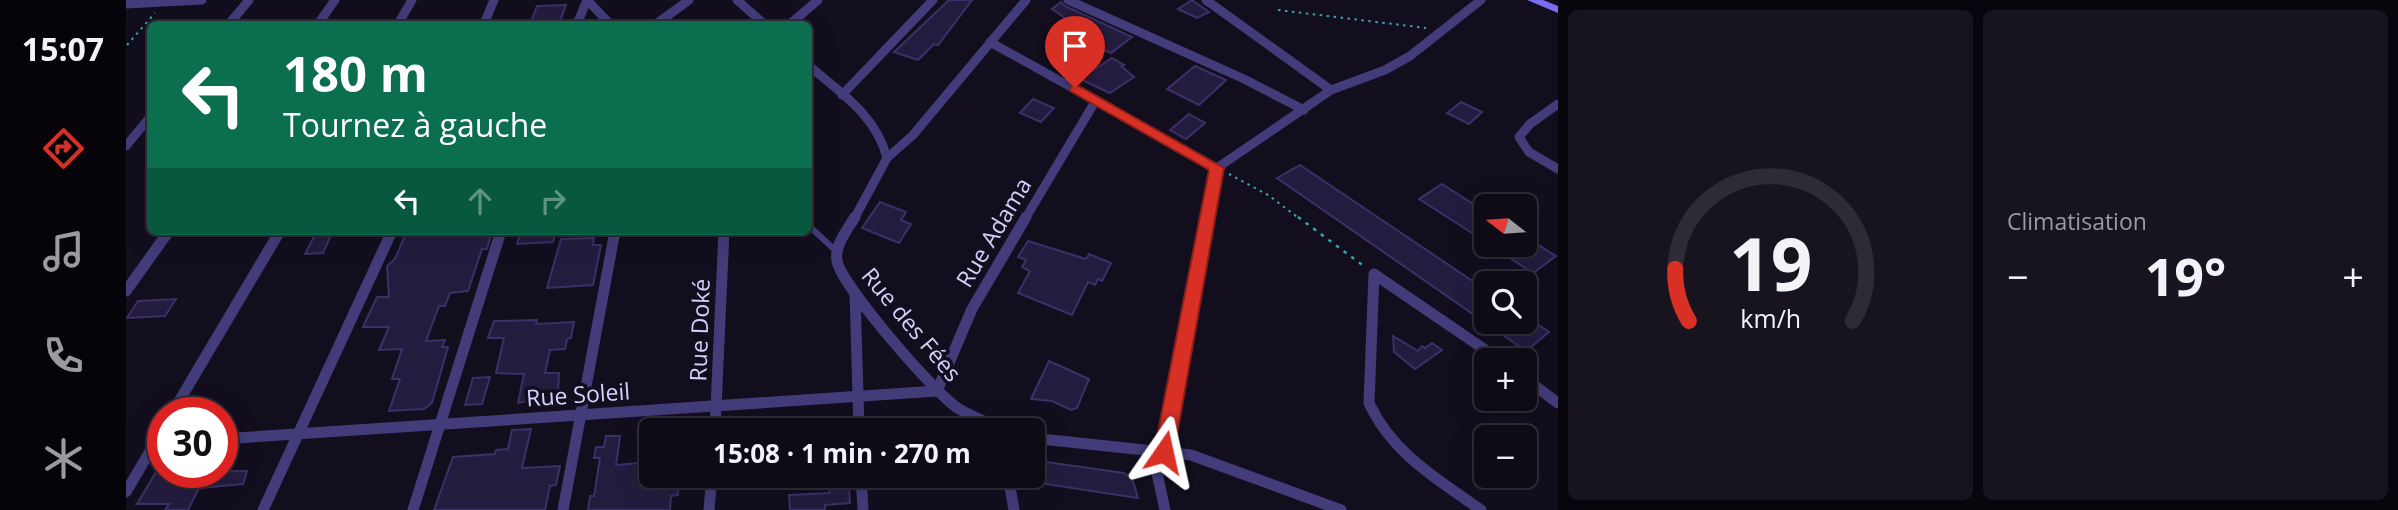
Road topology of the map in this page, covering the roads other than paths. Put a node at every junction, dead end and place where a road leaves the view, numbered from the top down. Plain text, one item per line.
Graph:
1 (202, 0) edge
2 (249, 0) edge
3 (335, 0) edge
4 (412, 0) edge
5 (494, 0) edge
6 (587, 0) edge
7 (689, 0) edge
8 (737, 0) edge
9 (818, 0) edge
10 (933, 0) edge
11 (1026, 0) edge
12 (1068, 0) edge
13 (1206, 0) edge
14 (1481, 0) edge
15 (1533, 0) edge
16 (167, 1) edge
17 (126, 4) edge
18 (1558, 10) edge
19 (232, 21) edge
20 (320, 21) edge
21 (400, 21) edge
22 (485, 21) edge
23 (578, 21) edge
24 (607, 21) edge
25 (660, 21) edge
26 (761, 21) edge
27 (794, 21) edge
28 (990, 42) junction
29 (812, 69) edge
30 (1331, 90) junction
31 (842, 95) junction
32 (1096, 100) junction
33 (1558, 104) edge
34 (1304, 110) junction
35 (147, 121) edge
36 (126, 146) edge
37 (887, 158) junction
38 (1217, 168) junction
39 (1558, 169) edge
40 (812, 229) edge
41 (166, 235) edge
42 (277, 235) edge
43 (390, 235) edge
44 (500, 235) edge
45 (614, 235) edge
46 (724, 235) edge
47 (836, 251) junction
48 (126, 291) edge
49 (855, 293) junction
50 (1482, 348) edge
51 (1537, 388) edge
52 (937, 391) junction
53 (856, 396) junction
54 (181, 397) edge
55 (1558, 403) edge
56 (717, 405) junction
57 (583, 415) junction
58 (716, 418) edge
59 (858, 418) edge
60 (978, 418) edge
61 (440, 425) junction
62 (298, 433) junction
63 (238, 438) edge
64 (1045, 439) edge
65 (1158, 451) junction
66 (147, 461) edge
67 (711, 488) edge
68 (862, 488) edge
69 (1010, 488) edge
70 (126, 492) edge
71 (263, 510) edge
72 (413, 510) edge
73 (564, 510) edge
74 (709, 510) edge
75 (863, 510) edge
76 (1014, 510) edge
77 (1165, 510) edge
78 (1341, 510) edge
79 (1481, 510) edge

1 - 16 street
2 - 19 street
3 - 20 street
4 - 21 street
5 - 22 street
6 - 23 street
6 - 24 street
7 - 25 street
8 - 26 street
9 - 27 street
10 - 31 street
11 - 28 street
12 - 34 street
13 - 30 street
14 - 30 street
15 - 18 main road
16 - 17 street
28 - 32 street
28 - 37 street
29 - 31 street
30 - 34 street
31 - 37 street
32 - 38 street
32 - 52 street, Rue Adama
33 - 39 street
34 - 38 street
35 - 36 street
37 - 47 street
38 - 65 street
40 - 47 lane, Rue des Fées
41 - 48 street
42 - 54 street
43 - 62 street
44 - 61 street
45 - 57 street
46 - 56 street, Rue Doké
47 - 49 street, Rue des Fées
49 - 52 street, Rue des Fées
49 - 53 street
50 - 79 street
51 - 55 street
52 - 53 street, Rue Soleil
52 - 60 street, Rue des Fées
53 - 56 street, Rue Soleil
53 - 59 street
56 - 57 street, Rue Soleil
56 - 58 street, Rue Doké
57 - 61 street, Rue Soleil
57 - 73 street
61 - 62 street, Rue Soleil
61 - 72 street
62 - 63 street, Rue Soleil
62 - 71 street
64 - 65 street
65 - 77 street
65 - 78 street
66 - 70 street
67 - 74 street
68 - 75 street
69 - 76 street

